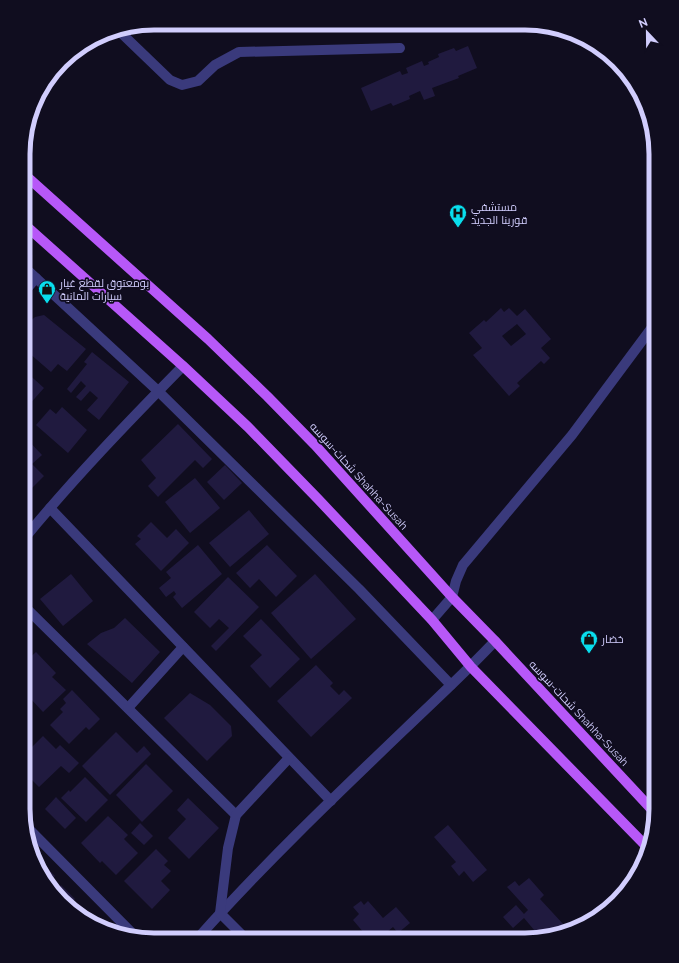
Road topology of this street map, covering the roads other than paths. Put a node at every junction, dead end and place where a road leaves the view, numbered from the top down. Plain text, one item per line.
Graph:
1 (123, 34) edge
2 (400, 48) dead end
3 (30, 179) edge
4 (30, 229) edge
5 (30, 272) edge
6 (36, 278) junction
7 (30, 285) edge
8 (649, 331) edge
9 (183, 366) junction
10 (158, 391) junction
11 (50, 508) junction
12 (30, 533) edge
13 (452, 597) junction
14 (30, 611) edge
15 (432, 620) junction
16 (495, 641) junction
17 (183, 647) junction
18 (471, 667) junction
19 (451, 685) junction
20 (128, 708) junction
21 (289, 758) junction
22 (330, 801) junction
23 (649, 806) edge
24 (236, 815) junction
25 (32, 831) edge
26 (644, 844) edge
27 (220, 913) junction
28 (130, 930) edge
29 (202, 933) edge
30 (240, 933) edge

1 - 2 street
3 - 13 main road, شحات-سوسه Shahha-Susah
4 - 9 main road
5 - 6 street
6 - 7 street
6 - 10 street
8 - 13 street
9 - 10 street
9 - 15 main road
10 - 11 street
10 - 19 street
11 - 12 street
11 - 17 street
13 - 15 street
13 - 16 main road, شحات-سوسه Shahha-Susah
14 - 20 street
15 - 18 main road
16 - 18 street
16 - 23 main road, شحات-سوسه Shahha-Susah
17 - 20 street
17 - 21 street
18 - 19 street
18 - 26 main road
19 - 22 street
20 - 24 street
21 - 22 street
21 - 24 street
22 - 27 street
24 - 27 street
25 - 28 street
27 - 29 street
27 - 30 street

